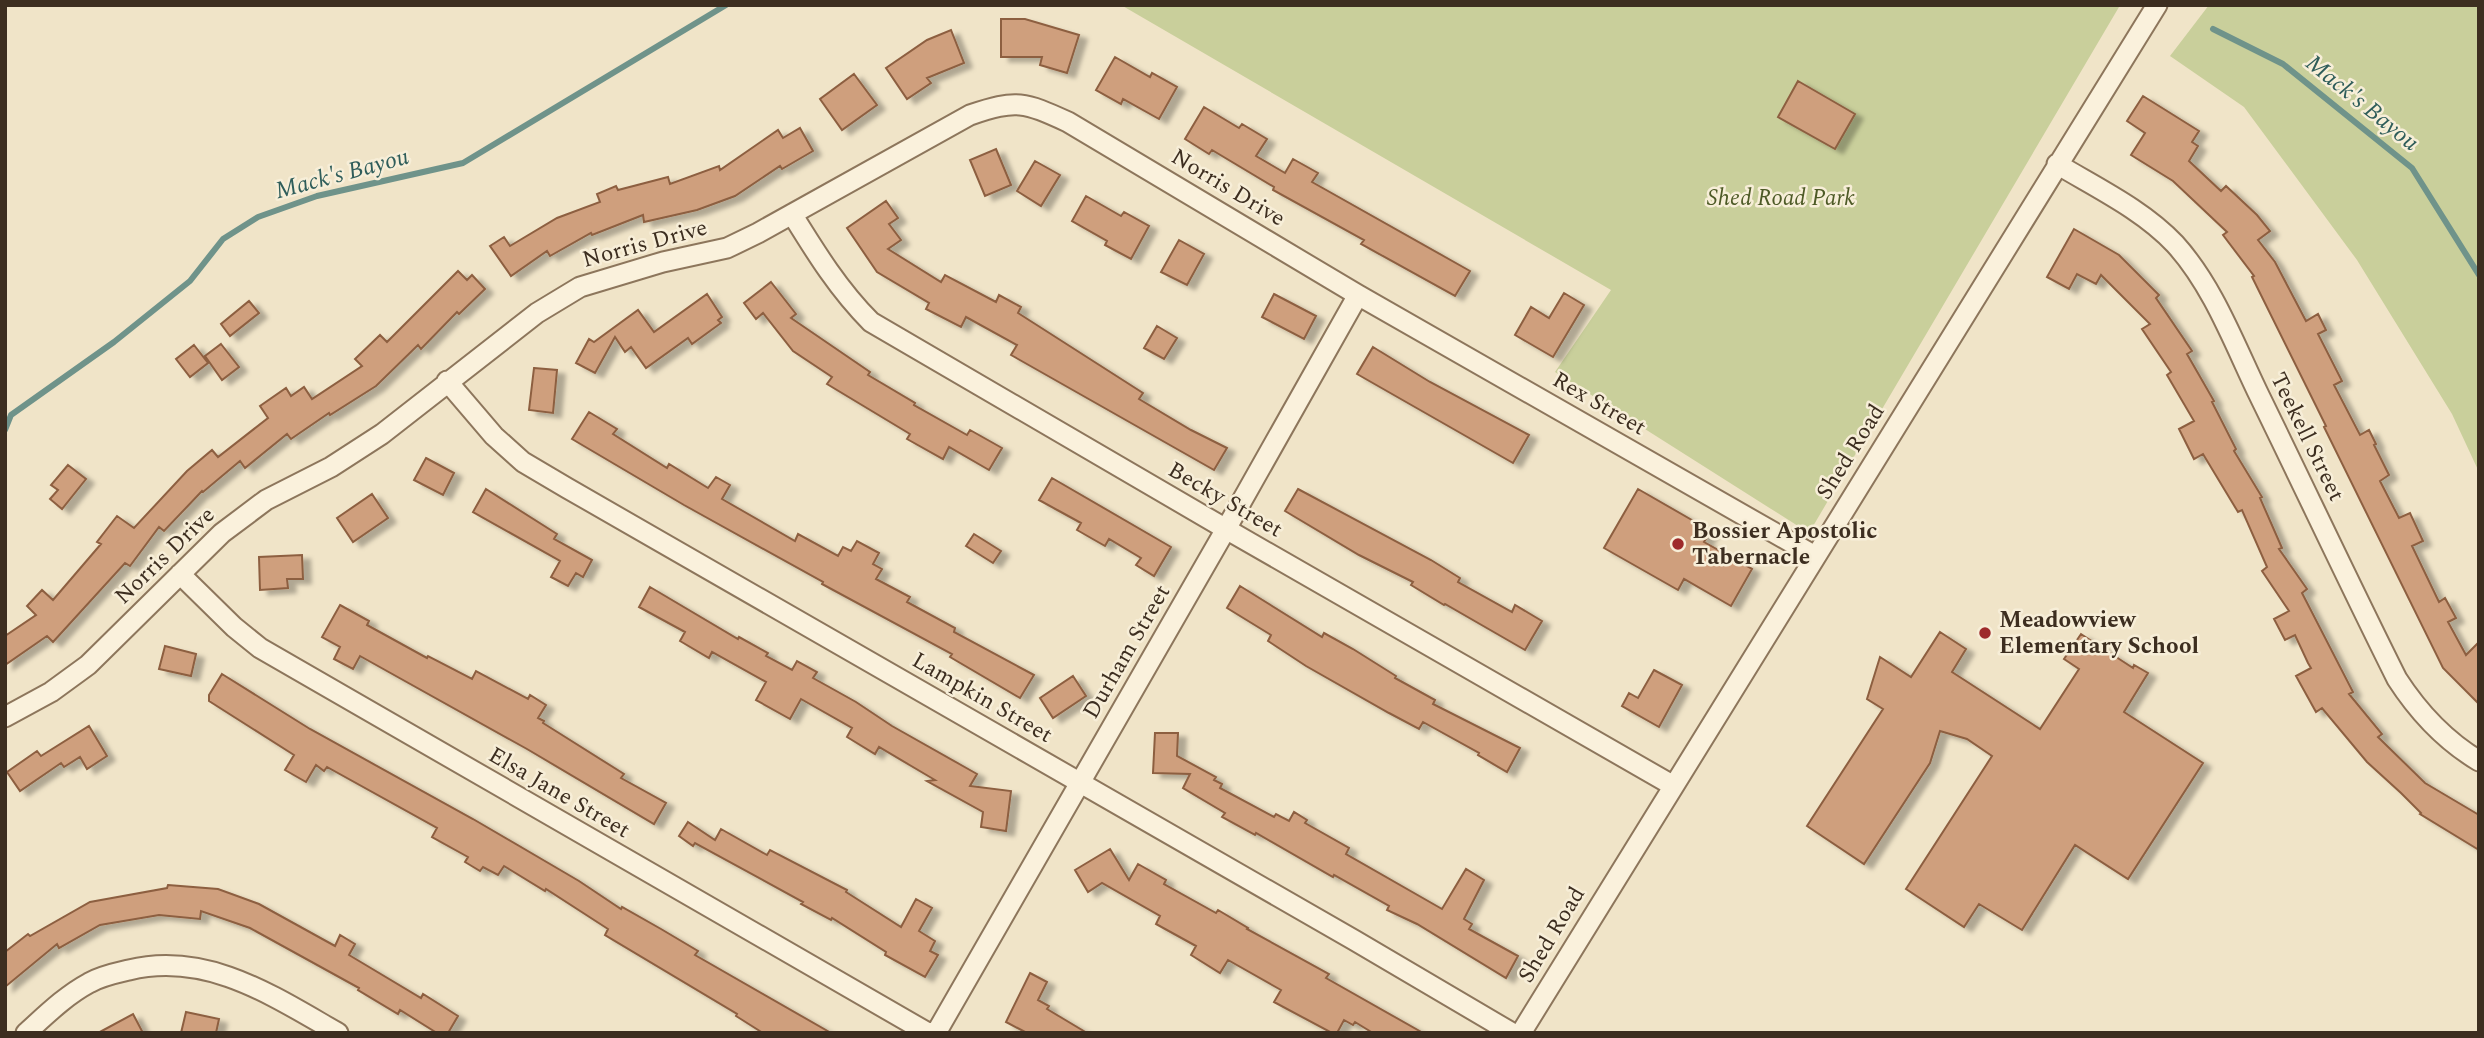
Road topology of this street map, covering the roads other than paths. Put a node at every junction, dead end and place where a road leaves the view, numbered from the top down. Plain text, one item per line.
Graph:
1 (2157, 5) edge
2 (2057, 164) junction
3 (792, 214) junction
4 (1358, 295) junction
5 (447, 382) junction
6 (1226, 529) junction
7 (1815, 556) junction
8 (180, 574) junction
9 (5, 717) edge
10 (2479, 761) edge
11 (1079, 783) junction
12 (1672, 785) junction
13 (26, 1033) edge
14 (338, 1033) edge
15 (928, 1033) edge
16 (936, 1033) edge
17 (1512, 1033) edge
18 (1521, 1033) edge

1 - 2 street, Shed Road
2 - 7 street, Shed Road
2 - 10 street, Teekell Street
3 - 4 street, Norris Drive
3 - 5 street, Norris Drive
3 - 6 street, Becky Street
4 - 6 street, Durham Street
4 - 7 street, Rex Street
5 - 8 street, Norris Drive
5 - 11 street, Lampkin Street
6 - 11 street, Durham Street
6 - 12 street, Becky Street
7 - 12 street, Shed Road
8 - 9 street, Norris Drive
8 - 15 street, Elsa Jane Street
11 - 16 street, Durham Street
11 - 17 street, Lampkin Street
12 - 18 street, Shed Road
13 - 14 street

